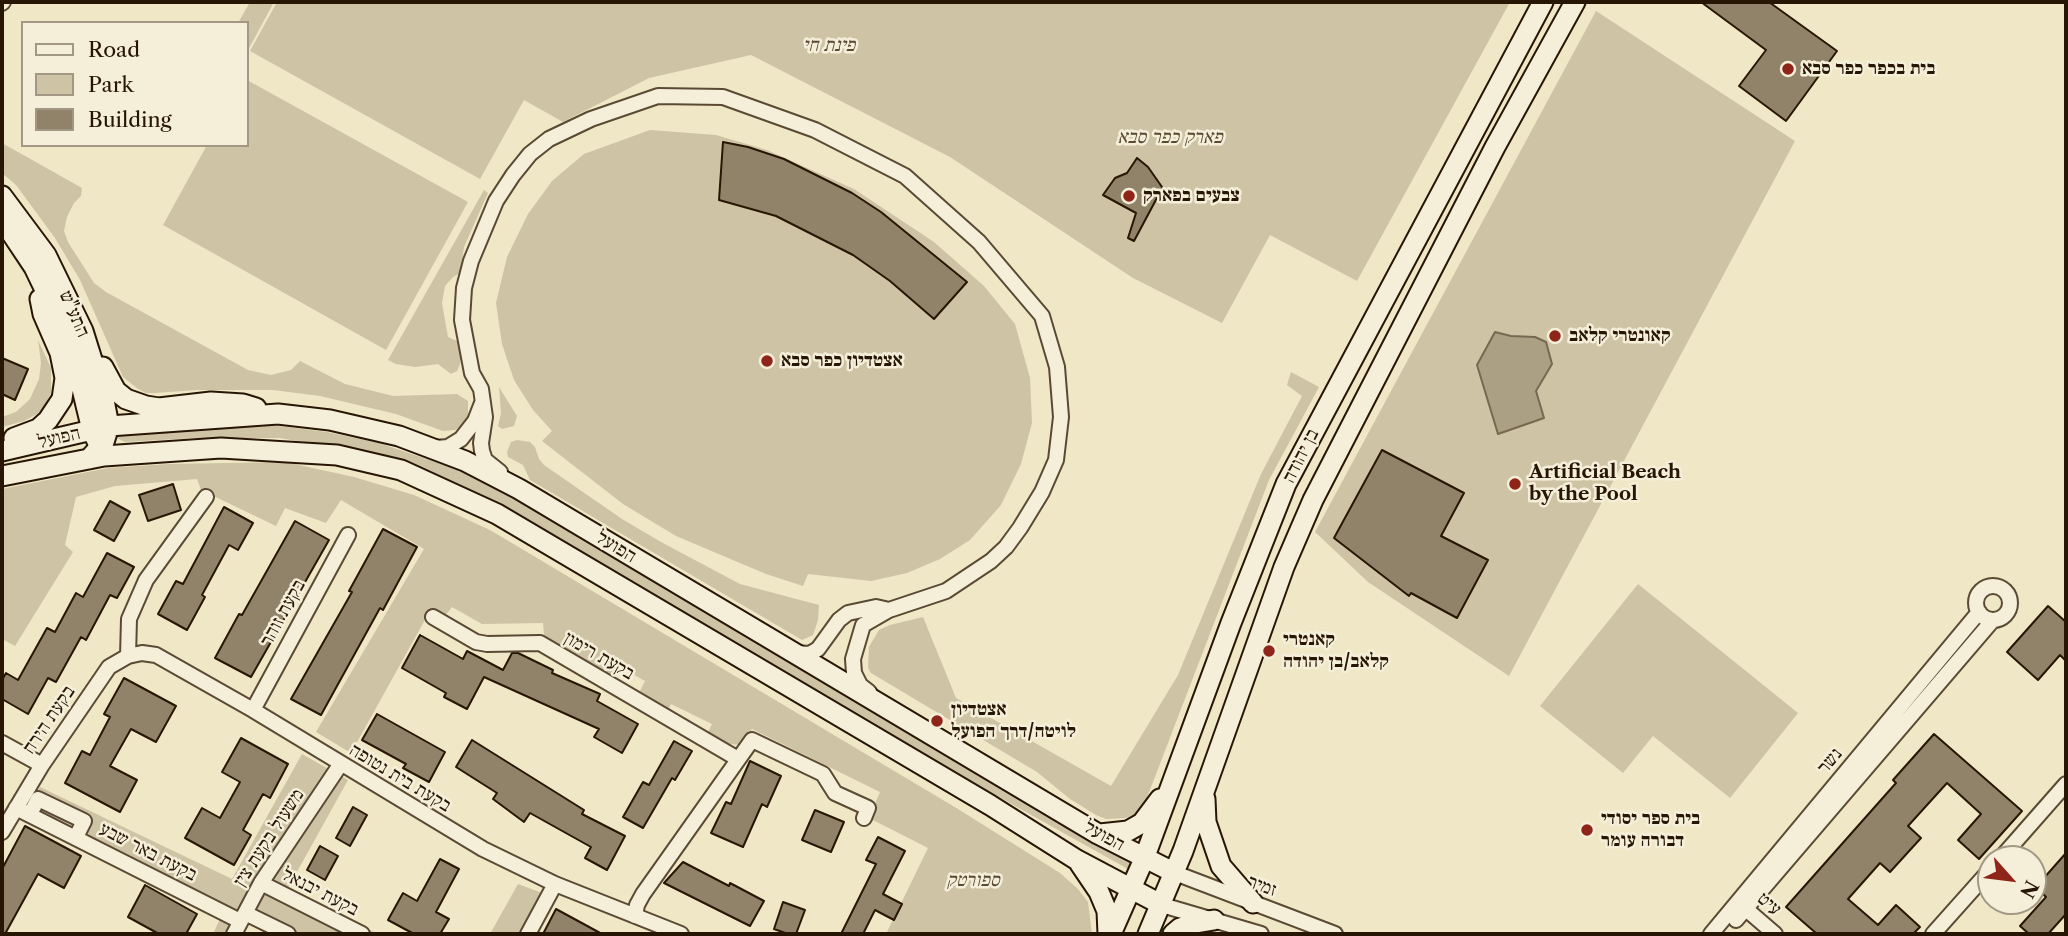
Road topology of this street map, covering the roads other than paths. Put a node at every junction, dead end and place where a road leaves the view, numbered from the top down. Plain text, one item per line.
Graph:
1 (1543, 2) edge
2 (1575, 2) edge
3 (2, 196) edge
4 (2, 219) edge
5 (34, 267) junction
6 (83, 331) junction
7 (483, 398) junction
8 (278, 414) junction
9 (98, 440) junction
10 (2, 443) edge
11 (432, 448) junction
12 (2, 451) edge
13 (2, 476) edge
14 (519, 489) junction
15 (206, 497) dead end
16 (348, 535) dead end
17 (889, 610) junction
18 (1979, 612) junction
19 (433, 617) dead end
20 (1993, 620) junction
21 (790, 651) junction
22 (128, 656) junction
23 (253, 710) junction
24 (889, 710) junction
25 (2, 743) edge
26 (738, 759) junction
27 (42, 765) junction
28 (340, 765) junction
29 (1174, 782) junction
30 (2066, 784) edge
31 (1205, 789) junction
32 (23, 811) junction
33 (864, 818) dead end
34 (2, 832) edge
35 (1098, 834) junction
36 (2012, 845) edge
37 (1144, 859) junction
38 (1077, 860) junction
39 (1175, 873) junction
40 (261, 883) junction
41 (555, 884) junction
42 (1977, 885) edge
43 (1132, 890) junction
44 (1253, 903) junction
45 (1162, 905) junction
46 (1742, 905) junction
47 (635, 916) junction
48 (243, 917) junction
49 (1214, 920) junction
50 (234, 934) edge
51 (288, 934) edge
52 (362, 934) edge
53 (528, 934) edge
54 (681, 934) edge
55 (1109, 934) edge
56 (1148, 934) edge
57 (1173, 934) edge
58 (1261, 934) edge
59 (1335, 934) edge
60 (1711, 934) edge
61 (1724, 934) edge
62 (1775, 934) edge
63 (1933, 934) edge

1 - 29 main road, בן יהודה
2 - 31 main road, בן יהודה
3 - 6 main road, התע"ש
4 - 5 main road, התע"ש
5 - 9 main road, התע"ש
5 - 10 main road
6 - 8 main road
6 - 9 main road, התע"ש
7 - 11 street
7 - 14 street
7 - 17 street
8 - 9 main road, הפועל
8 - 11 main road, הפועל
9 - 12 main road, הפועל
9 - 13 main road, הפועל
9 - 38 main road, הפועל
11 - 14 main road, הפועל
14 - 21 main road, הפועל
15 - 22 street
16 - 23 street, בקעת זוהר
17 - 21 street
17 - 24 street
18 - 20 street
18 - 20 street
18 - 46 street, נשר
19 - 26 street, בקעת רימון
20 - 46 street, נשר
21 - 24 main road, הפועל
22 - 23 street, בקעת בית נטופה
22 - 27 street, בקעת הירח
23 - 28 street, בקעת בית נטופה
24 - 35 main road, הפועל
25 - 27 street
26 - 33 street
26 - 47 street
27 - 32 street, בקעת הירח
28 - 40 street, משעול בקעת צין
28 - 41 street, בקעת בית נטופה
29 - 35 main road
29 - 37 main road, בן יהודה
30 - 36 street
31 - 39 main road, בן יהודה
31 - 44 main road
32 - 34 street, בקעת הירח
32 - 48 street, בקעת באר שבע
35 - 37 main road, הפועל
37 - 39 main road, הפועל
37 - 43 main road, בן יהודה
38 - 43 main road, הפועל
38 - 55 main road
39 - 44 street, זמיר
39 - 45 main road, בן יהודה
40 - 48 street, משעול בקעת צין
40 - 52 street, בקעת יבנאל
41 - 47 street, בקעת בית נטופה
41 - 53 street
42 - 63 street
43 - 45 main road, הפועל
43 - 55 main road, בן יהודה
44 - 59 street, זמיר
45 - 49 street
45 - 56 main road, בן יהודה
46 - 60 street, נשר
46 - 61 street, נשר
46 - 62 street, עיט
47 - 54 street, בקעת בית נטופה
48 - 50 street, משעול בקעת צין
48 - 51 street
49 - 57 main road
49 - 58 street

